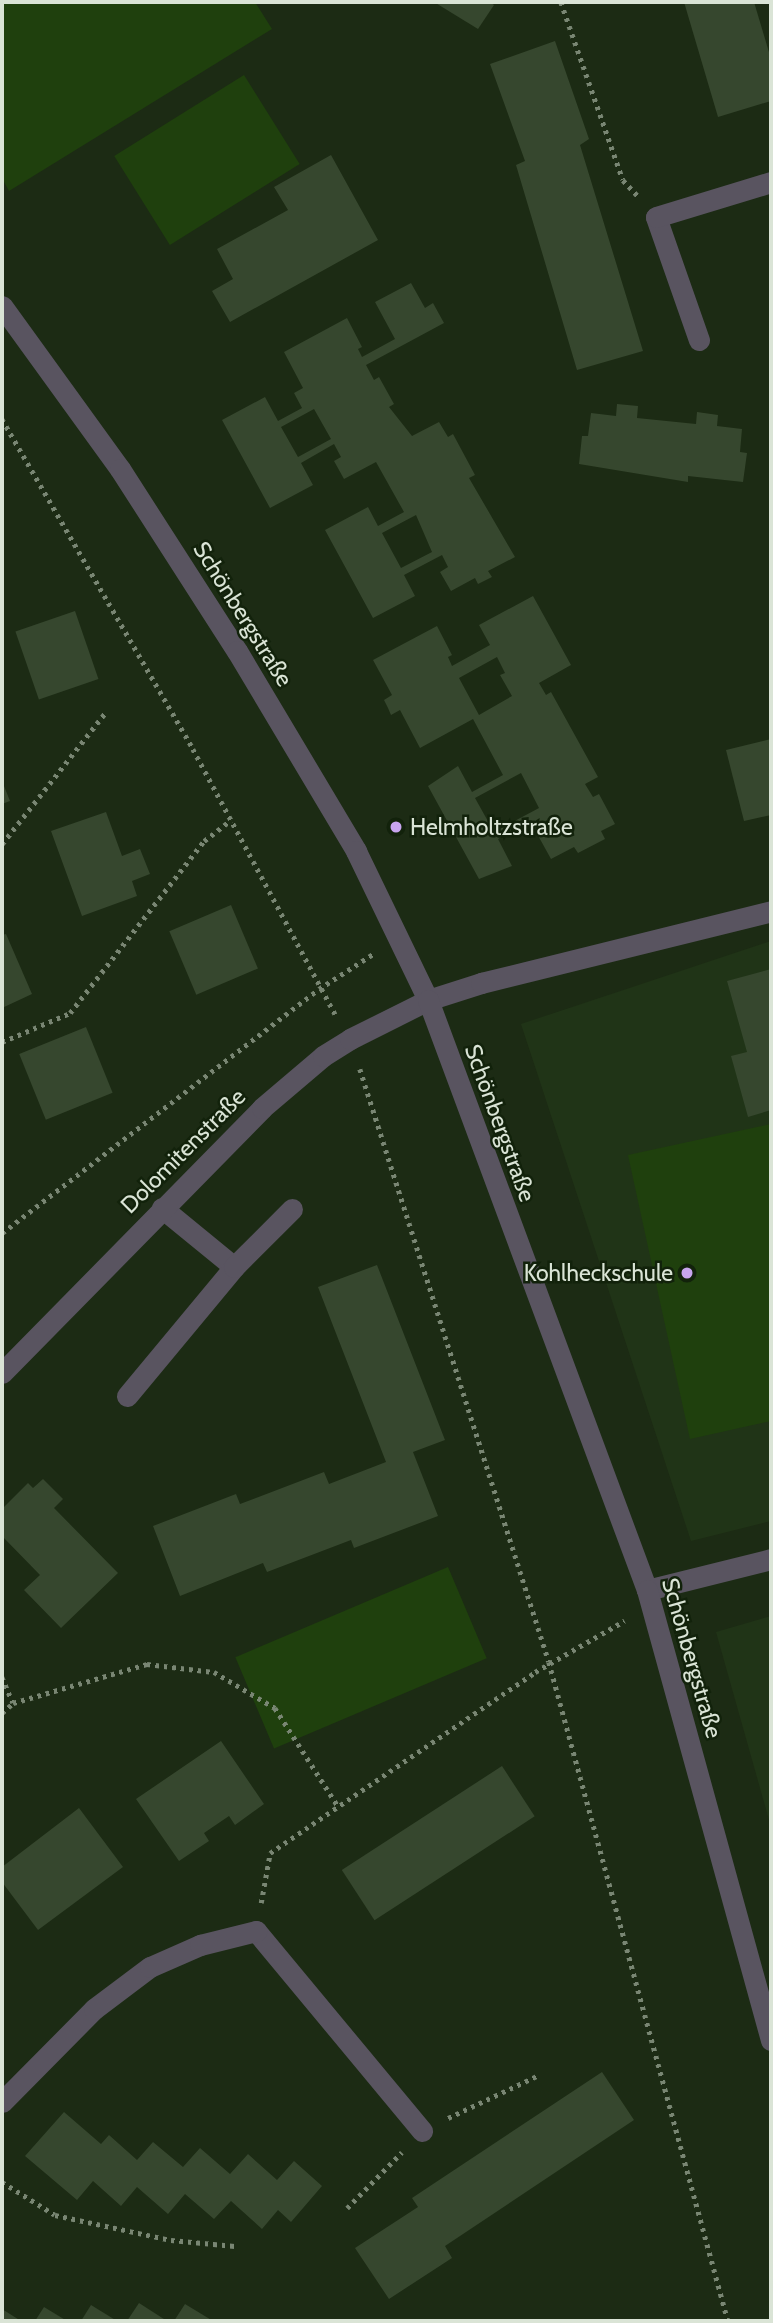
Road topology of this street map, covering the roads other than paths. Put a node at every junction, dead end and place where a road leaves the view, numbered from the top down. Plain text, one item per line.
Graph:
1 (771, 182) edge
2 (2, 306) edge
3 (699, 340) dead end
4 (771, 911) edge
5 (428, 1000) junction
6 (162, 1208) junction
7 (292, 1209) dead end
8 (234, 1268) junction
9 (2, 1373) edge
10 (127, 1396) dead end
11 (771, 1559) edge
12 (649, 1600) junction
13 (771, 2040) edge
14 (2, 2102) edge
15 (422, 2131) dead end

1 - 3 street
2 - 5 street, Schönbergstraße
4 - 5 street
5 - 6 street, Dolomitenstraße
5 - 12 street, Schönbergstraße
6 - 8 street
6 - 9 street, Dolomitenstraße
7 - 8 street
8 - 10 street
11 - 12 street
12 - 13 street, Schönbergstraße
14 - 15 street

